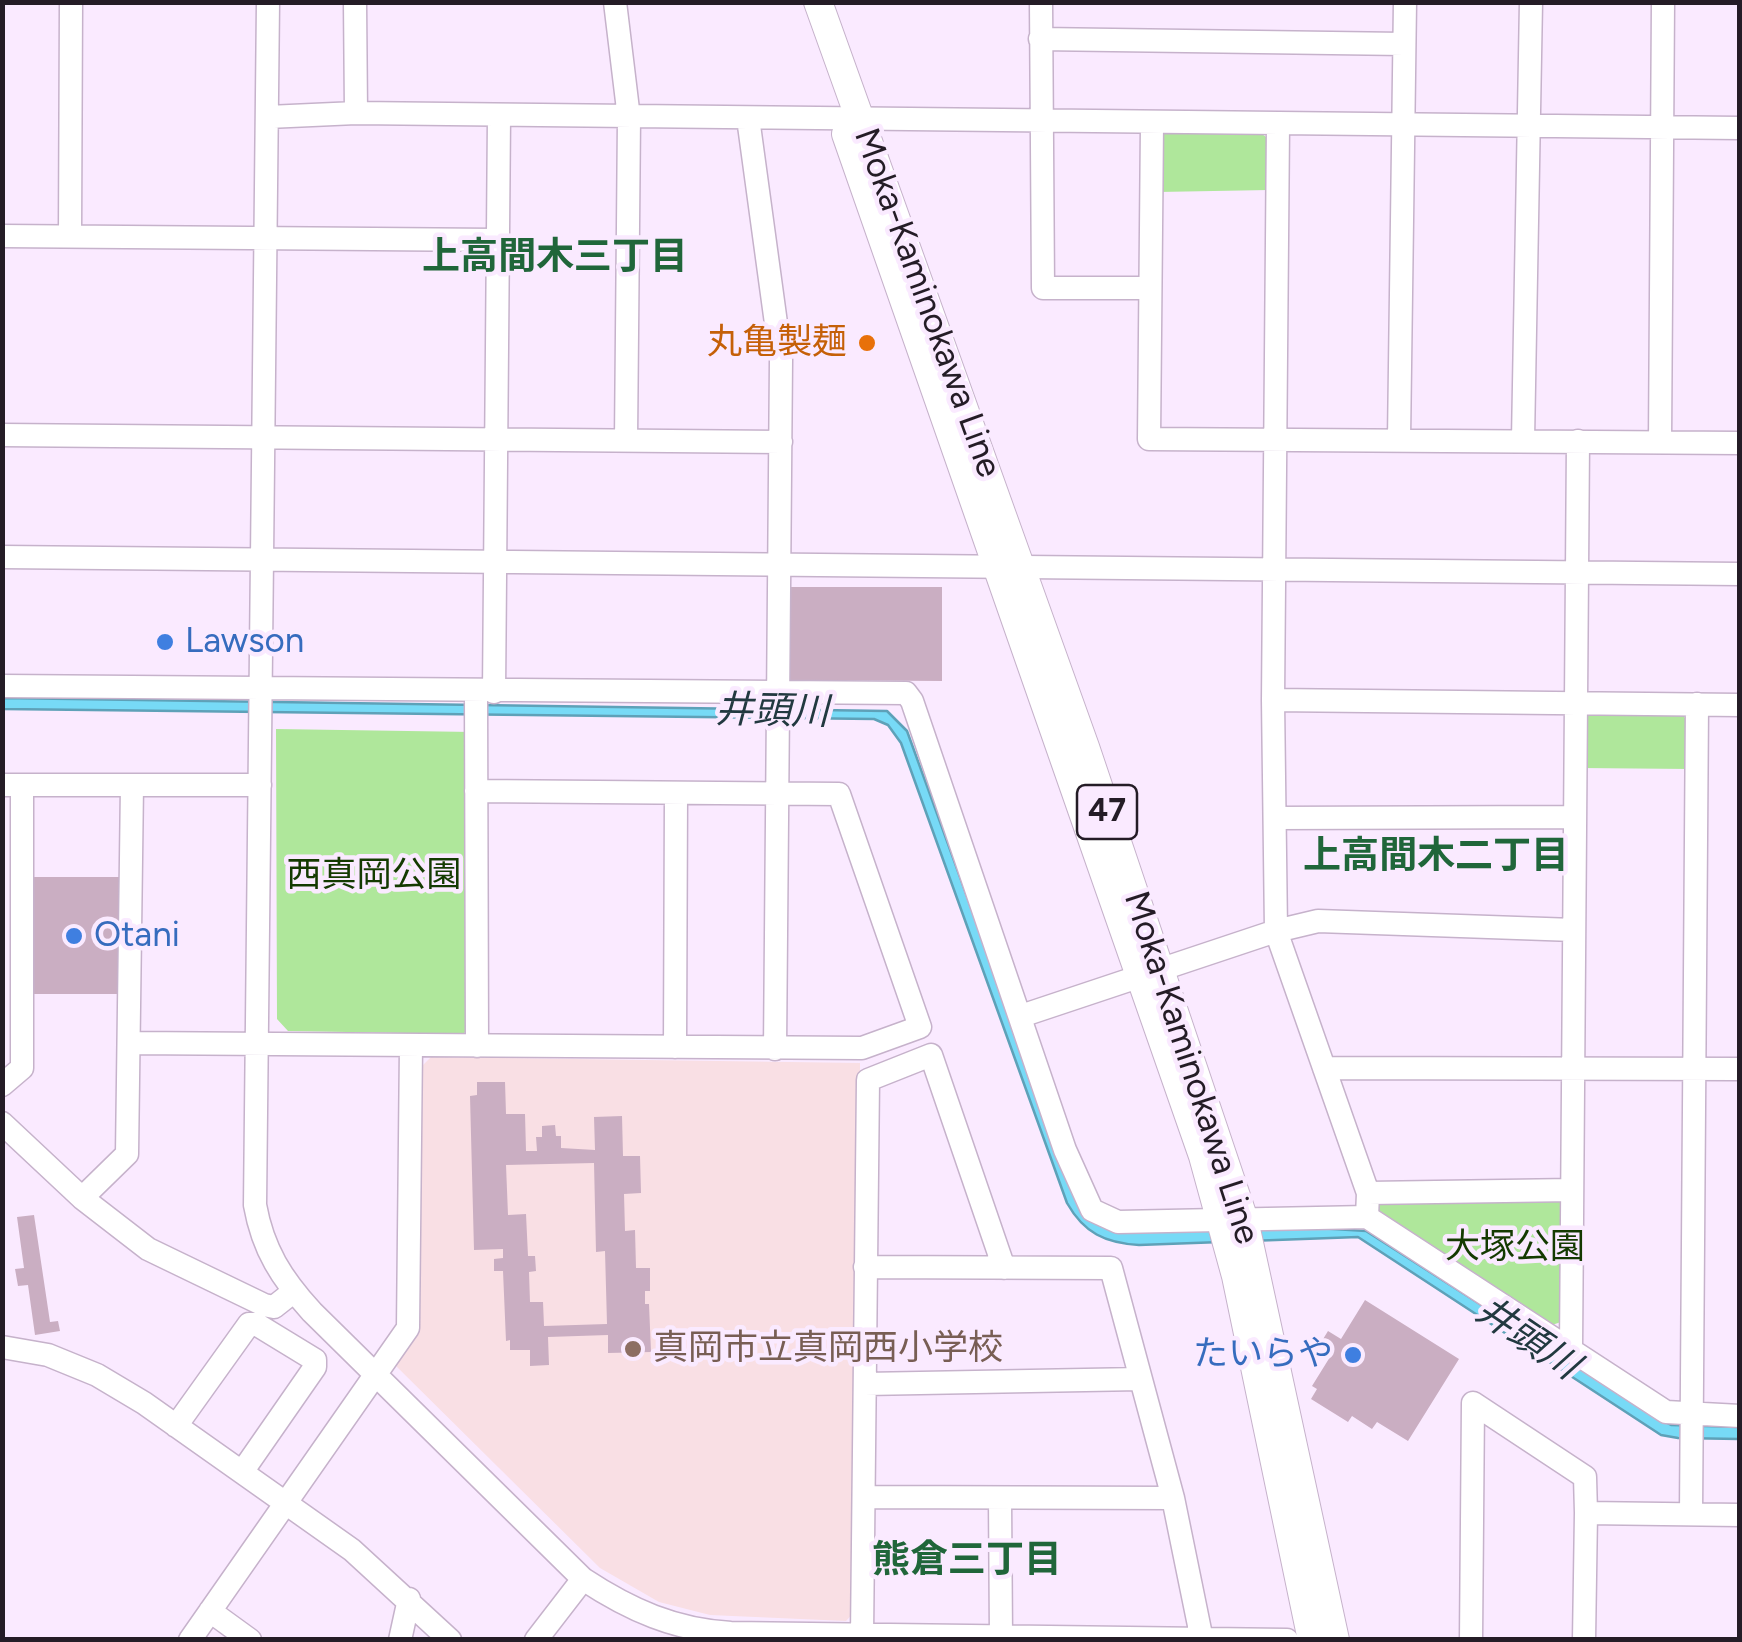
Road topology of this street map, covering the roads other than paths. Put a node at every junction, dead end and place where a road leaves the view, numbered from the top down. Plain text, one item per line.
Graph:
1 (71, 2) edge
2 (268, 2) edge
3 (355, 2) edge
4 (614, 2) edge
5 (799, 2) edge
6 (818, 2) edge
7 (1040, 2) edge
8 (1404, 2) edge
9 (1531, 2) edge
10 (1663, 2) edge
11 (1040, 39) junction
12 (1404, 44) junction
13 (356, 114) junction
14 (499, 117) junction
15 (268, 118) junction
16 (629, 118) junction
17 (748, 118) junction
18 (852, 120) junction
19 (1040, 122) junction
20 (1152, 124) junction
21 (1278, 124) junction
22 (1403, 126) junction
23 (1529, 126) junction
24 (1662, 127) junction
25 (1740, 128) edge
26 (2, 236) edge
27 (70, 236) junction
28 (265, 238) junction
29 (497, 240) junction
30 (1150, 288) junction
31 (2, 434) edge
32 (263, 437) junction
33 (1274, 438) junction
34 (1398, 439) junction
35 (495, 440) junction
36 (626, 440) junction
37 (1523, 440) junction
38 (1578, 441) junction
39 (781, 442) junction
40 (1660, 442) junction
41 (1740, 442) edge
42 (2, 558) edge
43 (262, 560) junction
44 (493, 561) junction
45 (780, 564) junction
46 (1010, 566) junction
47 (1274, 570) junction
48 (1576, 573) junction
49 (1740, 574) edge
50 (2, 686) edge
51 (261, 688) junction
52 (485, 691) junction
53 (779, 693) junction
54 (1273, 700) junction
55 (1576, 702) junction
56 (1698, 704) junction
57 (1740, 704) edge
58 (12, 785) edge
59 (132, 785) junction
60 (260, 785) junction
61 (476, 791) junction
62 (676, 794) junction
63 (778, 794) junction
64 (1575, 817) junction
65 (1275, 818) junction
66 (1574, 930) junction
67 (1276, 931) junction
68 (1151, 971) junction
69 (1021, 1016) junction
70 (129, 1043) junction
71 (256, 1046) junction
72 (410, 1046) junction
73 (477, 1046) junction
74 (675, 1048) junction
75 (775, 1048) junction
76 (1324, 1068) junction
77 (1573, 1069) junction
78 (1695, 1069) junction
79 (1740, 1070) edge
80 (2, 1085) edge
81 (2, 1122) edge
82 (1572, 1190) junction
83 (1368, 1193) junction
84 (82, 1198) junction
85 (1367, 1218) junction
86 (1232, 1220) junction
87 (865, 1267) junction
88 (1004, 1268) junction
89 (294, 1292) junction
90 (2, 1347) edge
91 (1570, 1348) junction
92 (376, 1375) junction
93 (1140, 1379) junction
94 (864, 1384) junction
95 (1692, 1416) junction
96 (1740, 1416) edge
97 (176, 1426) junction
98 (242, 1472) junction
99 (864, 1497) junction
100 (1000, 1498) junction
101 (1173, 1498) junction
102 (285, 1502) junction
103 (1586, 1513) junction
104 (1691, 1514) junction
105 (1740, 1514) edge
106 (583, 1579) junction
107 (408, 1599) junction
108 (210, 1611) junction
109 (731, 1636) edge
110 (862, 1636) junction
111 (923, 1638) edge
112 (1001, 1638) edge
113 (1202, 1639) edge
114 (190, 1640) edge
115 (250, 1640) edge
116 (400, 1640) edge
117 (450, 1640) edge
118 (536, 1640) edge
119 (1287, 1640) edge
120 (1312, 1640) edge
121 (1335, 1640) edge
122 (1471, 1640) edge
123 (1584, 1640) edge

1 - 27 street
2 - 15 street
3 - 13 street
4 - 16 street
5 - 18 main road, Moka-Kaminokawa Line / 47
6 - 18 main road, Moka-Kaminokawa Line / 47
7 - 11 street
8 - 12 street
9 - 23 street
10 - 24 street
11 - 12 street
11 - 19 street
12 - 22 street
13 - 14 street
13 - 15 street
14 - 16 street
14 - 29 street
15 - 28 street
16 - 17 street
16 - 36 street
17 - 18 street
17 - 39 street
18 - 19 street
18 - 46 main road, Moka-Kaminokawa Line / 47
19 - 20 street
19 - 30 street
20 - 21 street
20 - 30 street
21 - 22 street
21 - 33 street
22 - 23 street
22 - 34 street
23 - 24 street
23 - 37 street
24 - 25 street
24 - 40 street
26 - 27 street
27 - 28 street
28 - 29 street
28 - 32 street
29 - 35 street
30 - 33 street
31 - 32 street
32 - 35 street
32 - 43 street
33 - 34 street
33 - 47 street
34 - 37 street
35 - 36 street
35 - 44 street
36 - 39 street
37 - 38 street
38 - 40 street
38 - 48 street
39 - 45 street
40 - 41 street
42 - 43 street
43 - 44 street
43 - 51 street
44 - 45 street
44 - 52 street
45 - 46 street
45 - 53 street
46 - 47 street
46 - 68 main road, Moka-Kaminokawa Line / 47
47 - 48 street
47 - 54 street
48 - 49 street
48 - 55 street
50 - 51 street
51 - 52 street
51 - 60 street
52 - 53 street
52 - 61 street
53 - 63 street
53 - 69 street
54 - 55 street
54 - 65 street
55 - 56 street
55 - 64 street
56 - 57 street
56 - 78 street
58 - 59 street
58 - 80 street
59 - 60 street
59 - 70 street
60 - 71 street
61 - 62 street
61 - 73 street
62 - 63 street
62 - 74 street
63 - 75 street
63 - 75 street
64 - 65 street
64 - 66 street
65 - 67 street
66 - 67 street
66 - 77 street
67 - 68 street
67 - 76 street
68 - 69 street
68 - 86 main road, Moka-Kaminokawa Line / 47
69 - 86 street
70 - 71 street
70 - 84 street
71 - 72 street
71 - 89 street
72 - 73 street
72 - 92 street
73 - 74 street
74 - 75 street
76 - 77 street
76 - 83 street
77 - 78 street
77 - 82 street
78 - 79 street
78 - 95 street
81 - 84 street
82 - 83 street
82 - 91 street
83 - 85 street
84 - 89 street
85 - 86 street
85 - 91 street
86 - 120 main road, Moka-Kaminokawa Line / 47
86 - 121 main road, Moka-Kaminokawa Line / 47
87 - 88 street
87 - 88 street
87 - 94 street
88 - 93 street
89 - 92 street
90 - 97 street
91 - 95 street
92 - 102 street
92 - 106 street
93 - 94 street
93 - 101 street
94 - 99 street
95 - 96 street
95 - 104 street
97 - 98 street
97 - 98 street
98 - 102 street
99 - 100 street
99 - 110 street
100 - 101 street
100 - 112 street
101 - 113 street
102 - 107 street
102 - 108 street
103 - 104 street
103 - 122 street
103 - 123 street
104 - 105 street
106 - 109 street
106 - 118 street
107 - 116 street
107 - 117 street
108 - 114 street
108 - 115 street
109 - 110 street
110 - 111 street
111 - 112 street
112 - 113 street
113 - 119 street

